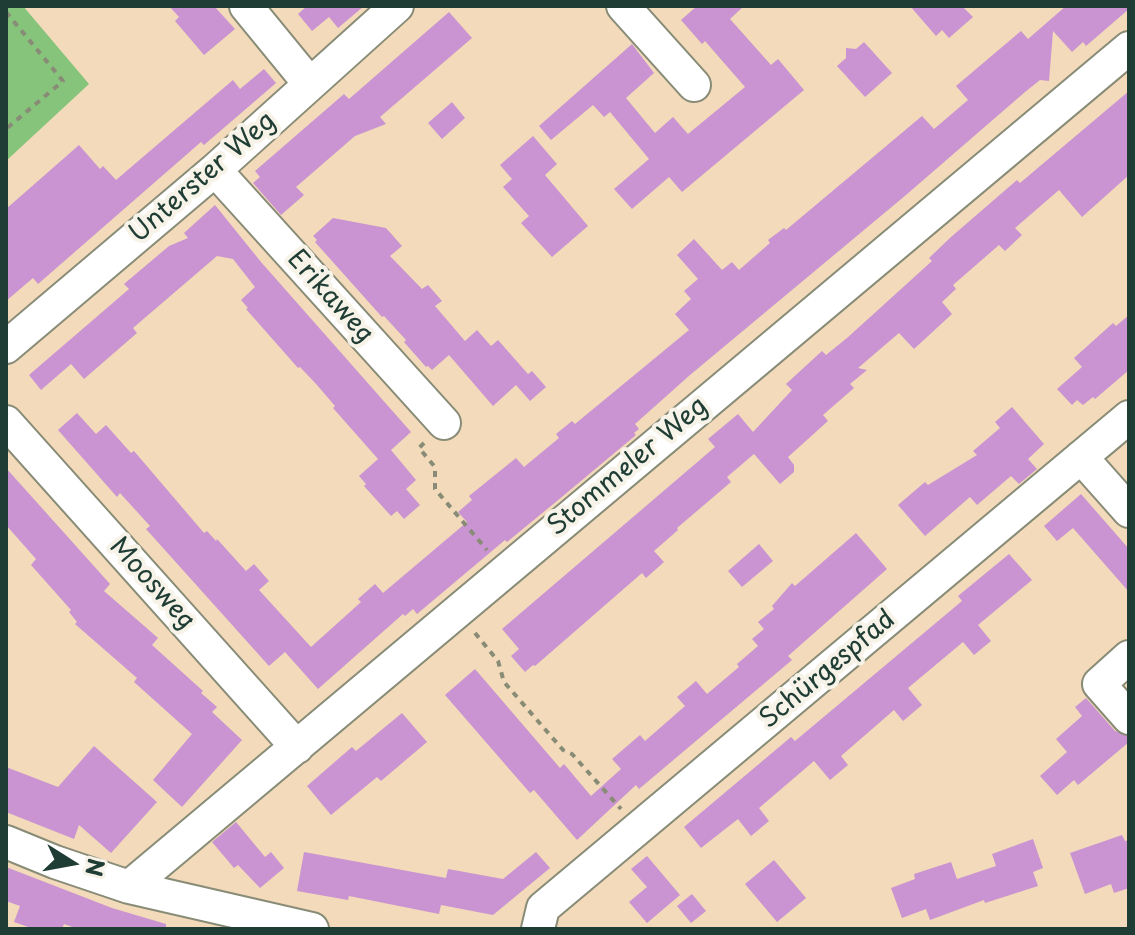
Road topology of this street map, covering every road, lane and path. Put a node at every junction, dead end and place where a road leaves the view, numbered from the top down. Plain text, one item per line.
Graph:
1 (246, 6) edge
2 (397, 6) edge
3 (623, 6) edge
4 (6, 12) edge
5 (1129, 48) edge
6 (309, 83) junction
7 (694, 85) dead end
8 (6, 129) edge
9 (215, 170) junction
10 (6, 347) edge
11 (1129, 417) edge
12 (6, 422) edge
13 (444, 423) joint
14 (1081, 457) junction
15 (1129, 511) edge
16 (505, 571) junction
17 (456, 610) junction
18 (1129, 657) edge
19 (1129, 718) edge
20 (297, 747) junction
21 (639, 829) junction
22 (6, 842) edge
23 (129, 887) junction
24 (312, 929) edge
25 (538, 929) edge

1 - 6 street
2 - 6 street, Unterster Weg
3 - 7 street
4 - 8 path
5 - 16 street, Stommeler Weg
6 - 9 street, Unterster Weg
9 - 10 street, Unterster Weg
9 - 13 street, Erikaweg
11 - 14 street, Schürgespfad
12 - 20 street, Moosweg
13 - 16 path
14 - 15 street
14 - 21 street, Schürgespfad
16 - 17 street, Stommeler Weg
17 - 20 street, Stommeler Weg
17 - 21 path
18 - 19 street
20 - 23 street, Stommeler Weg
21 - 25 street, Schürgespfad
22 - 23 street
23 - 24 street

